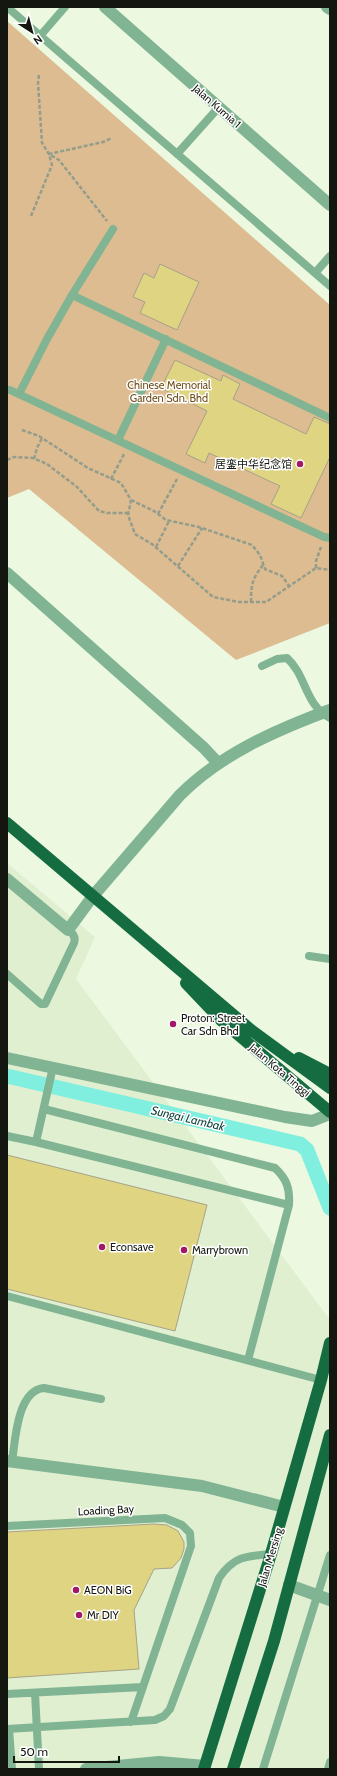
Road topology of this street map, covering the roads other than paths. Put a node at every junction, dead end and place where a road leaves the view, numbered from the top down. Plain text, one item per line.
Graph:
1 (7, 7) edge
2 (65, 7) edge
3 (105, 7) edge
4 (327, 7) edge
5 (330, 9) edge
6 (40, 36) junction
7 (219, 107) junction
8 (177, 154) junction
9 (330, 205) edge
10 (113, 229) road end
11 (330, 256) edge
12 (315, 273) junction
13 (330, 286) edge
14 (72, 295) junction
15 (166, 339) junction
16 (7, 390) edge
17 (19, 394) junction
18 (330, 418) edge
19 (118, 440) junction
20 (327, 537) edge
21 (7, 573) edge
22 (262, 666) dead end
23 (327, 713) edge
24 (218, 763) junction
25 (7, 823) edge
26 (7, 879) edge
27 (93, 896) junction
28 (68, 930) junction
29 (147, 941) junction
30 (309, 956) dead end
31 (330, 960) edge
32 (7, 974) edge
33 (251, 1030) junction
34 (7, 1058) edge
35 (52, 1073) junction
36 (330, 1074) edge
37 (330, 1088) edge
38 (44, 1109) junction
39 (330, 1113) edge
40 (7, 1136) edge
41 (36, 1142) junction
42 (289, 1205) junction
43 (7, 1296) edge
44 (330, 1343) edge
45 (248, 1360) junction
46 (321, 1380) junction
47 (101, 1399) dead end
48 (330, 1436) edge
49 (10, 1462) edge
50 (284, 1507) junction
51 (7, 1526) edge
52 (271, 1554) junction
53 (330, 1555) edge
54 (289, 1585) junction
55 (318, 1595) junction
56 (330, 1600) edge
57 (143, 1687) junction
58 (35, 1693) junction
59 (7, 1694) edge
60 (130, 1722) junction
61 (37, 1727) junction
62 (8, 1729) edge
63 (330, 1762) edge
64 (129, 1767) edge
65 (205, 1767) edge
66 (12, 1769) edge
67 (39, 1769) edge
68 (86, 1769) edge
69 (233, 1769) edge
70 (263, 1769) edge
71 (328, 1769) edge

1 - 6 lane
2 - 6 lane
3 - 7 street, Jalan Kurnia 1
4 - 5 street
6 - 8 lane
7 - 8 lane
7 - 9 street, Jalan Kurnia 1
8 - 12 lane
10 - 14 lane
11 - 12 lane
12 - 13 lane
14 - 15 lane
14 - 17 lane
15 - 18 lane
15 - 19 lane
16 - 17 lane
17 - 19 lane
19 - 20 lane
21 - 24 street
22 - 23 lane
23 - 24 street
24 - 27 street
25 - 27 highway, Jalan Kota Tinggi
26 - 28 street
27 - 28 street
27 - 29 highway, Jalan Kota Tinggi
28 - 32 lane
29 - 33 highway, Jalan Kota Tinggi
29 - 39 highway, Jalan Kota Tinggi
30 - 31 lane
33 - 36 highway
33 - 37 highway, Jalan Kota Tinggi
34 - 35 street
35 - 38 lane
35 - 39 street
38 - 41 lane
38 - 42 lane
40 - 41 lane
41 - 42 lane
42 - 45 lane
43 - 45 lane
44 - 46 highway, Jalan Mersing
45 - 46 lane
46 - 50 highway, Jalan Mersing
47 - 49 lane
48 - 54 highway
49 - 50 street
50 - 52 highway, Jalan Mersing
51 - 57 lane, Loading Bay
52 - 60 lane
52 - 65 highway, Jalan Mersing
53 - 55 lane
54 - 55 street
54 - 69 highway
55 - 56 street
55 - 70 lane
57 - 58 lane
57 - 60 lane
58 - 59 lane
58 - 61 lane
60 - 61 lane
61 - 62 lane
61 - 67 lane
62 - 66 lane
63 - 71 lane
64 - 65 street
64 - 68 street

